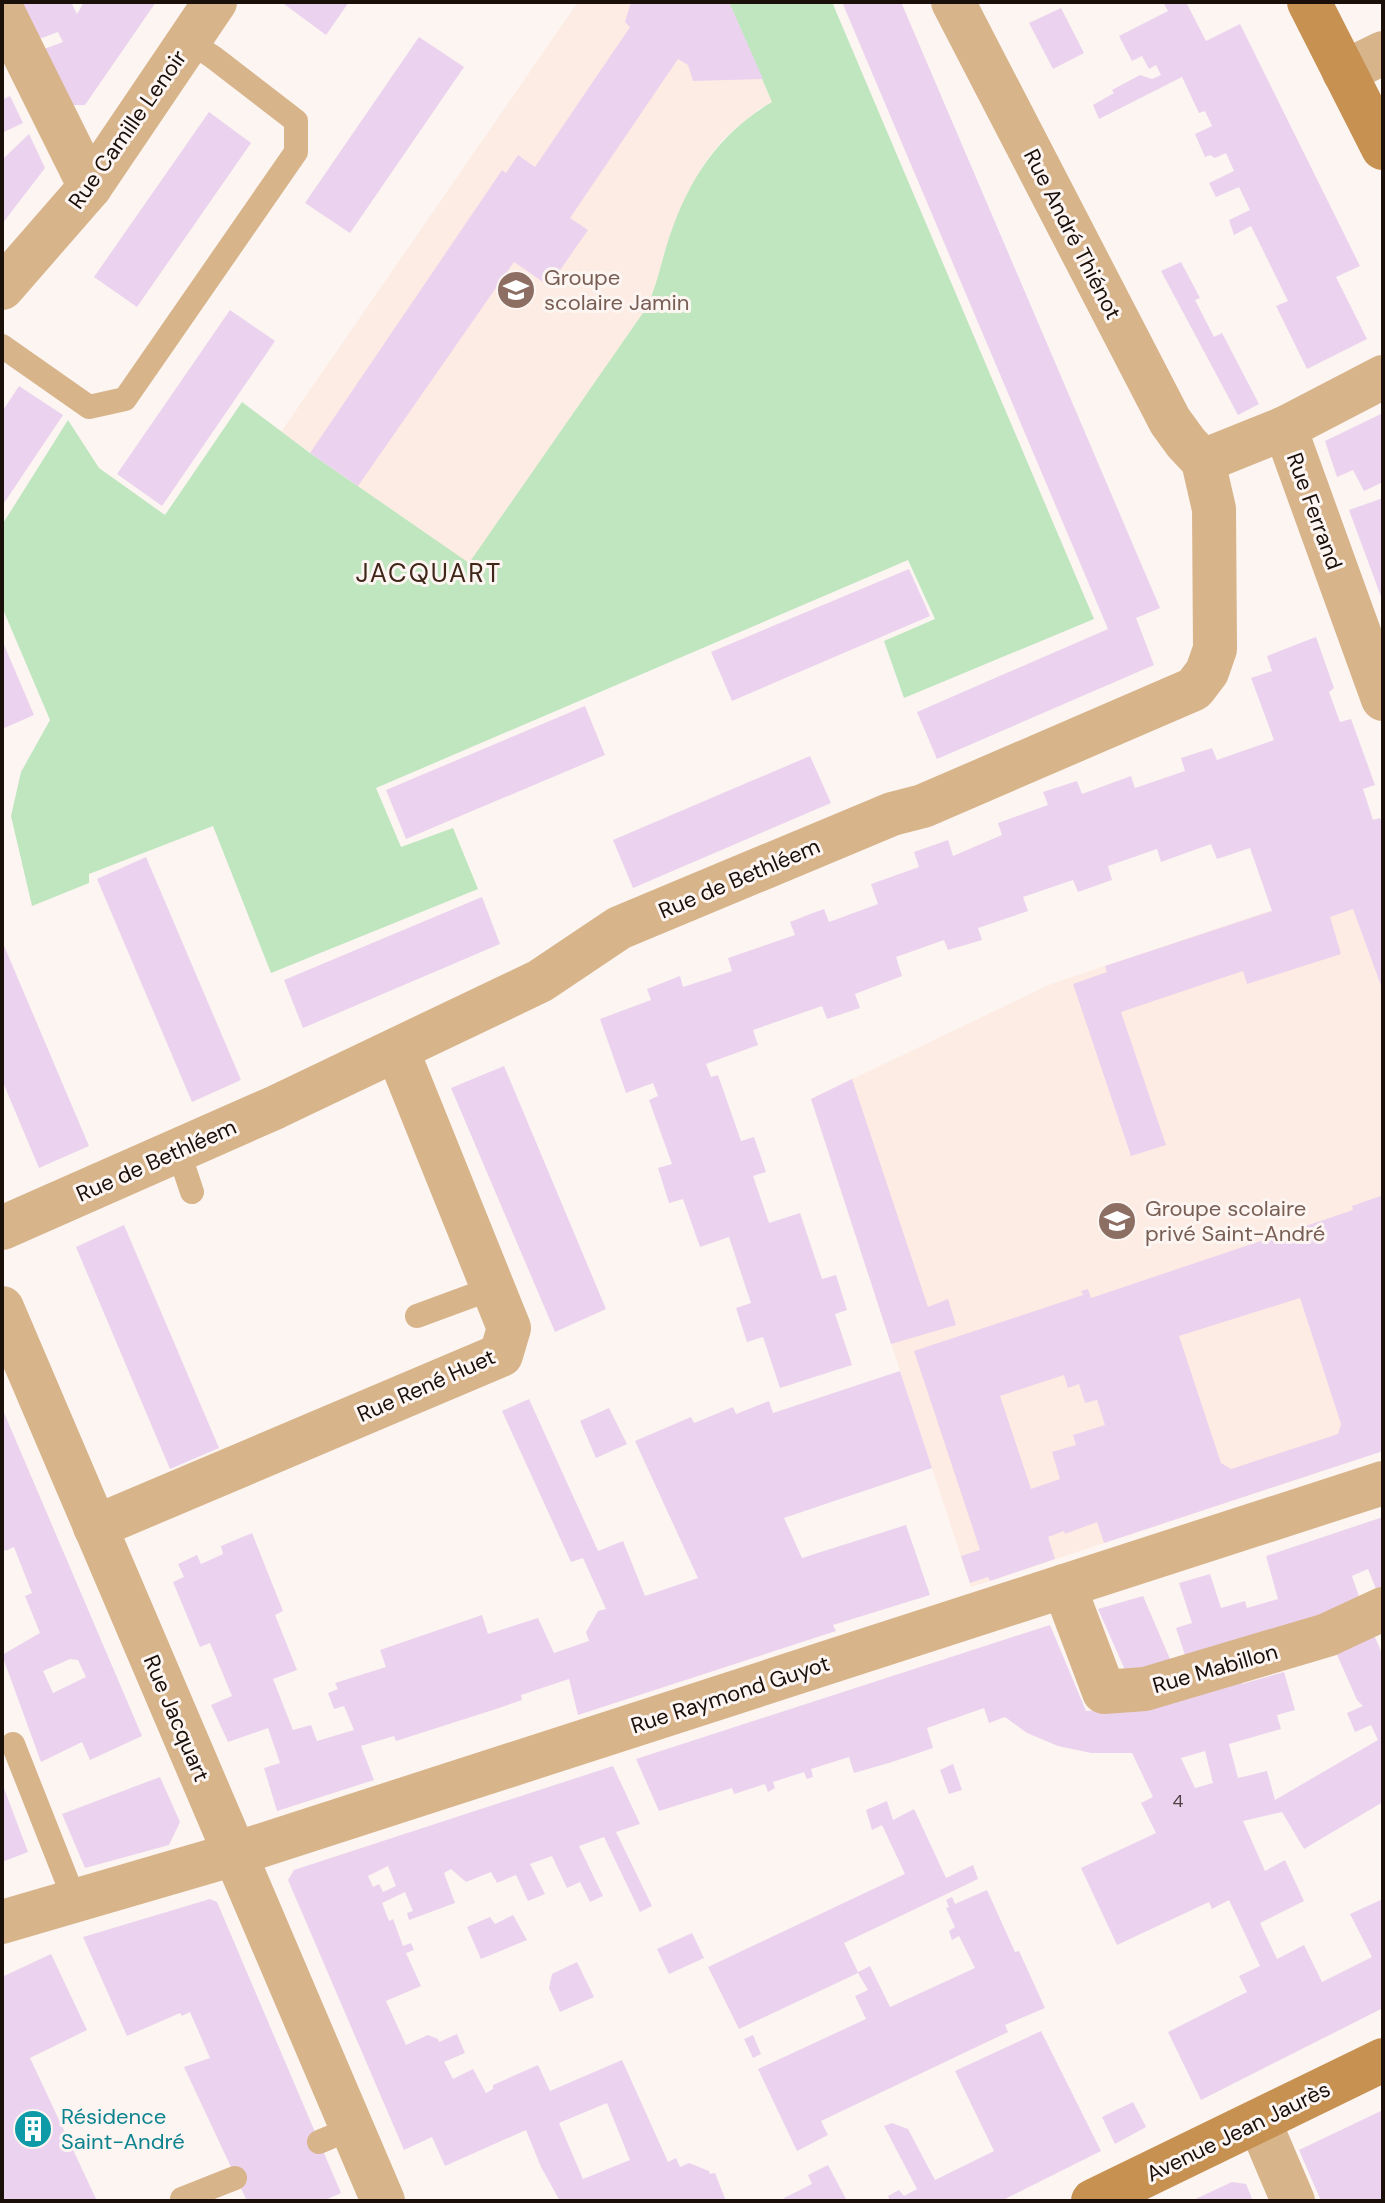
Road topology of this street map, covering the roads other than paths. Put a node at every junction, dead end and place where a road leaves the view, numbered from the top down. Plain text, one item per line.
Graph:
1 (215, 2) edge
2 (953, 2) edge
3 (1309, 2) edge
4 (2, 10) edge
5 (188, 41) junction
6 (1383, 53) edge
7 (1344, 72) junction
8 (1383, 148) edge
9 (90, 187) junction
10 (2, 288) edge
11 (2, 346) edge
12 (1383, 377) edge
13 (1285, 428) junction
14 (1203, 461) junction
15 (1383, 699) edge
16 (397, 1050) junction
17 (178, 1150) junction
18 (192, 1192) dead end
19 (2, 1228) edge
20 (493, 1288) junction
21 (417, 1316) dead end
22 (6, 1329) edge
23 (1383, 1483) edge
24 (95, 1527) junction
25 (1064, 1586) junction
26 (1383, 1609) edge
27 (13, 1744) dead end
28 (235, 1854) junction
29 (75, 1901) junction
30 (2, 1922) edge
31 (1383, 2060) edge
32 (1259, 2121) junction
33 (235, 2178) dead end
34 (182, 2199) edge
35 (383, 2201) edge
36 (1093, 2201) edge
37 (1293, 2201) edge

1 - 5 street, Rue Camille Lenoir
2 - 14 street, Rue André Thiénot
3 - 7 main road
4 - 9 street
5 - 9 street, Rue Camille Lenoir
5 - 11 lane
6 - 7 street
7 - 8 main road
9 - 10 street, Rue Camille Lenoir
12 - 13 street, Rue Ferrand
13 - 14 street
13 - 15 street, Rue Ferrand
14 - 16 street, Rue de Bethléem
16 - 17 street, Rue de Bethléem
16 - 20 street, Rue René Huet
17 - 18 lane
17 - 19 street, Rue de Bethléem
20 - 21 lane
20 - 24 street, Rue René Huet
22 - 24 street, Rue Jacquart
23 - 25 street, Rue Raymond Guyot
24 - 28 street, Rue Jacquart
25 - 26 street, Rue Mabillon
25 - 28 street, Rue Raymond Guyot
27 - 29 lane
28 - 29 street, Rue Raymond Guyot
28 - 35 street, Rue Jacquart
29 - 30 street, Rue Raymond Guyot
31 - 32 main road, Avenue Jean Jaurès
32 - 36 main road, Avenue Jean Jaurès
32 - 37 street
33 - 34 lane

